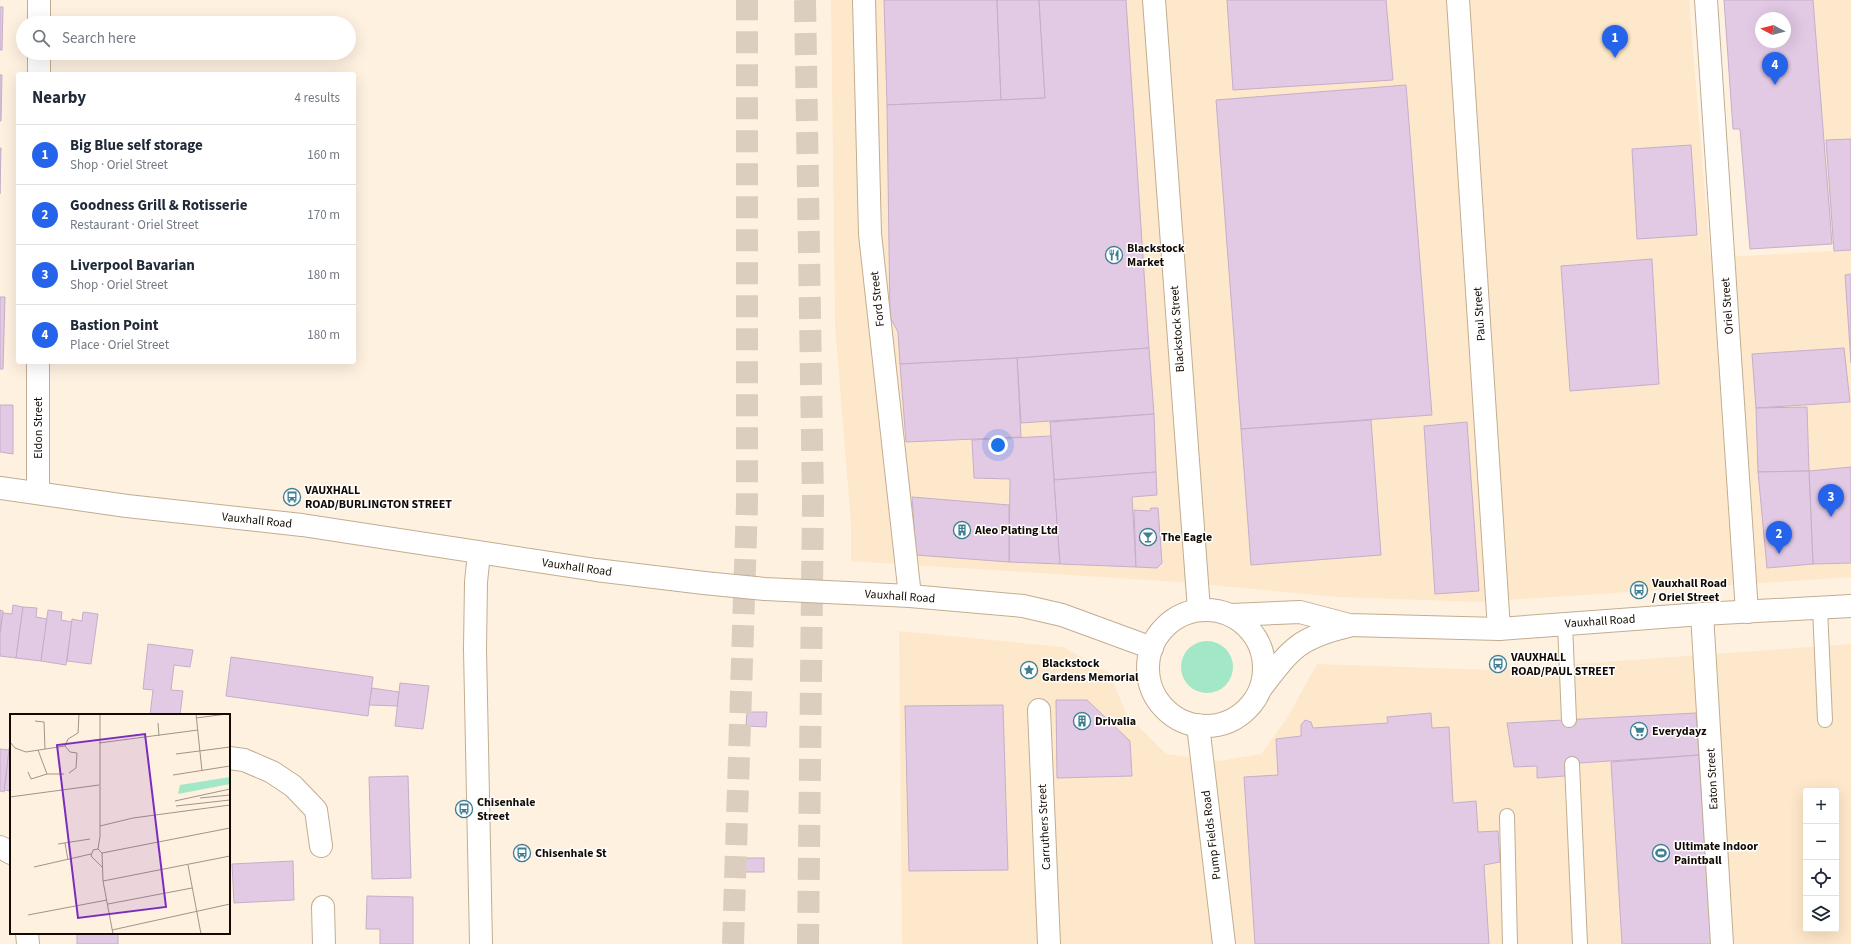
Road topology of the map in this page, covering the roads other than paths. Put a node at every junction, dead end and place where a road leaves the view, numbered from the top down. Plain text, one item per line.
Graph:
1 (39, 0) edge
2 (864, 0) edge
3 (1154, 0) edge
4 (1458, 0) edge
5 (1706, 0) edge
6 (39, 16) edge
7 (39, 60) edge
8 (39, 72) edge
9 (38, 364) edge
10 (0, 488) edge
11 (38, 493) junction
12 (479, 553) junction
13 (910, 596) junction
14 (1851, 606) edge
15 (1820, 608) junction
16 (1198, 610) junction
17 (1747, 612) junction
18 (1702, 614) junction
19 (1231, 615) junction
20 (1565, 624) junction
21 (1349, 625) junction
22 (1499, 629) junction
23 (1152, 648) junction
24 (1260, 689) junction
25 (1039, 710) dead end
26 (1570, 720) dead end
27 (1825, 720) dead end
28 (1198, 725) junction
29 (230, 758) edge
30 (1572, 764) dead end
31 (1507, 816) dead end
32 (321, 846) dead end
33 (0, 847) edge
34 (10, 852) edge
35 (323, 907) dead end
36 (27, 934) edge
37 (28, 944) edge
38 (324, 944) edge
39 (481, 944) edge
40 (1049, 944) edge
41 (1224, 944) edge
42 (1510, 944) edge
43 (1580, 944) edge
44 (1722, 944) edge

1 - 6 street
2 - 13 street, Ford Street
3 - 16 street, Blackstock Street
4 - 22 street, Paul Street
5 - 17 street, Oriel Street
7 - 8 street
9 - 11 street, Eldon Street
10 - 11 street, Vauxhall Road
11 - 12 street, Vauxhall Road
12 - 13 street, Vauxhall Road
12 - 39 street
13 - 23 street, Vauxhall Road
14 - 15 street, Vauxhall Road
15 - 17 street, Vauxhall Road
15 - 27 lane
16 - 19 street
16 - 23 street
17 - 18 street, Vauxhall Road
18 - 20 street, Vauxhall Road
18 - 44 street, Eaton Street
19 - 21 street, Vauxhall Road
19 - 24 street
20 - 22 street, Vauxhall Road
20 - 26 lane
21 - 22 street, Vauxhall Road
21 - 24 street, Vauxhall Road
23 - 28 street
24 - 28 street
25 - 40 street, Carruthers Street
28 - 41 street, Pump Fields Road
29 - 32 street
30 - 43 lane
31 - 42 lane
33 - 34 street
35 - 38 street
36 - 37 street

